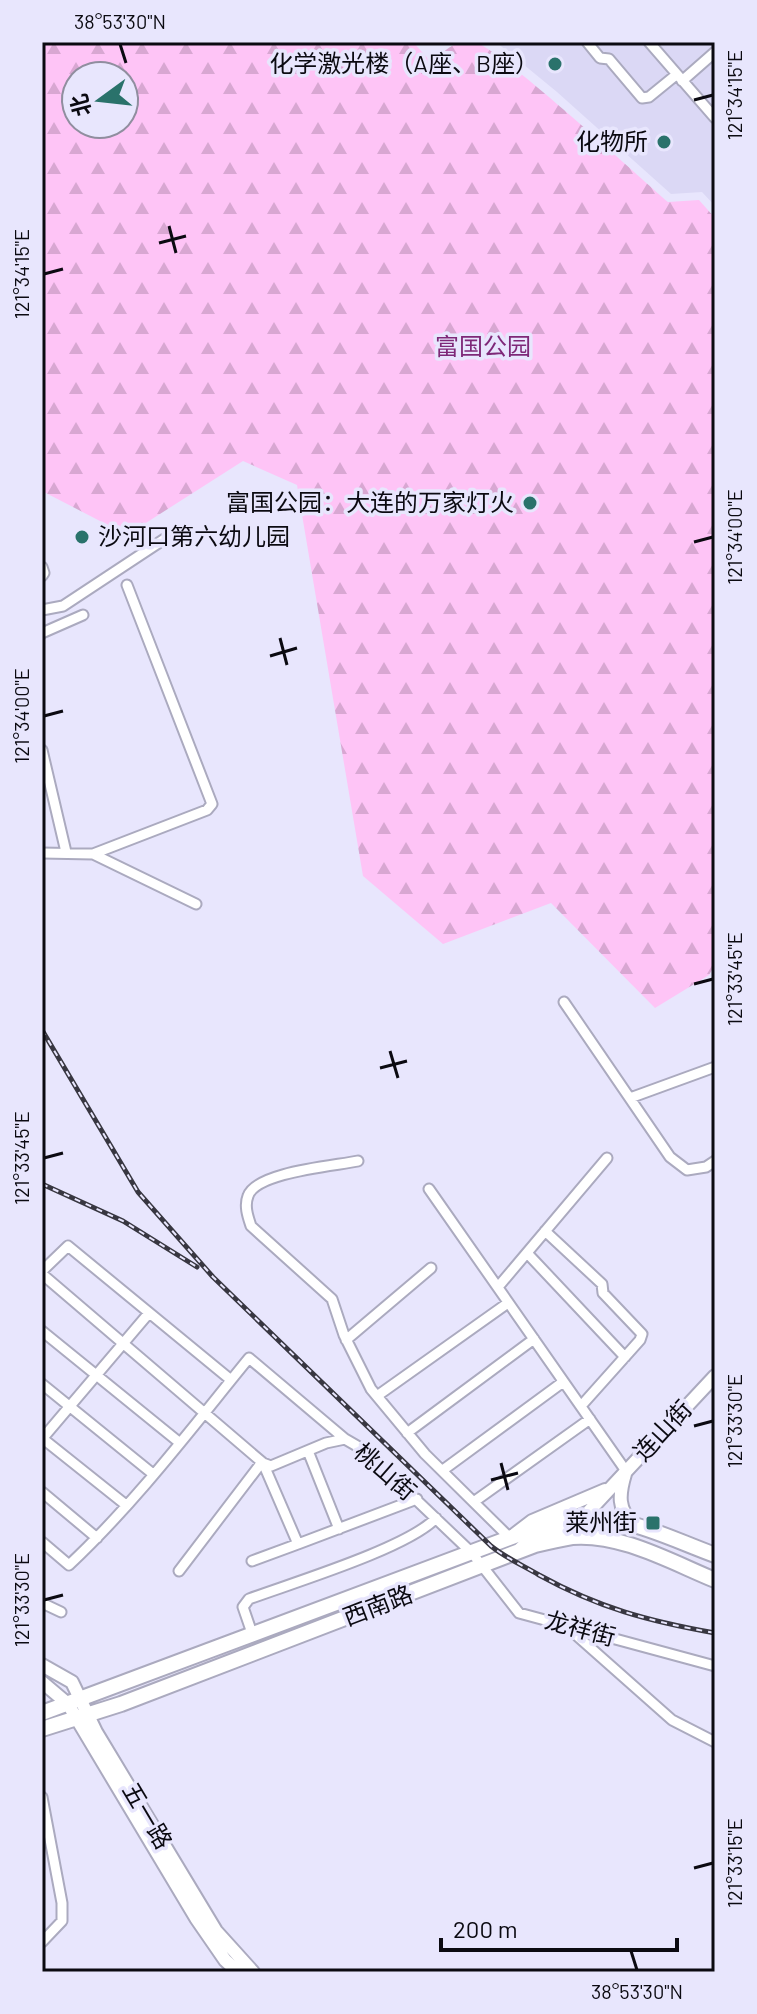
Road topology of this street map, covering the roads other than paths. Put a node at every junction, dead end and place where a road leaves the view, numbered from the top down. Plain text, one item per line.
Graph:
1 (587, 42) edge
2 (649, 42) edge
3 (715, 52) edge
4 (679, 78) junction
5 (715, 118) edge
6 (166, 538) dead end
7 (42, 567) edge
8 (42, 576) edge
9 (127, 585) dead end
10 (42, 610) edge
11 (83, 615) dead end
12 (42, 633) edge
13 (42, 750) edge
14 (66, 852) junction
15 (42, 853) edge
16 (93, 854) junction
17 (196, 904) dead end
18 (564, 1002) dead end
19 (715, 1067) edge
20 (630, 1098) junction
21 (607, 1158) dead end
22 (358, 1161) dead end
23 (715, 1161) edge
24 (429, 1189) dead end
25 (545, 1231) junction
26 (527, 1253) junction
27 (431, 1268) dead end
28 (42, 1273) edge
29 (498, 1287) junction
30 (508, 1303) junction
31 (149, 1313) junction
32 (42, 1331) edge
33 (534, 1339) junction
34 (346, 1340) junction
35 (123, 1343) junction
36 (625, 1357) junction
37 (96, 1376) junction
38 (715, 1376) edge
39 (231, 1380) junction
40 (563, 1382) junction
41 (42, 1384) edge
42 (377, 1396) junction
43 (69, 1406) junction
44 (581, 1406) junction
45 (206, 1413) junction
46 (590, 1419) junction
47 (407, 1433) junction
48 (42, 1438) edge
49 (345, 1439) junction
50 (180, 1443) junction
51 (308, 1451) junction
52 (263, 1463) junction
53 (443, 1470) junction
54 (626, 1471) junction
55 (153, 1474) junction
56 (612, 1486) junction
57 (42, 1492) edge
58 (417, 1499) junction
59 (475, 1501) junction
60 (126, 1505) junction
61 (585, 1517) junction
62 (436, 1518) junction
63 (634, 1524) junction
64 (339, 1529) junction
65 (97, 1538) junction
66 (42, 1542) edge
67 (298, 1544) junction
68 (515, 1544) junction
69 (715, 1555) edge
70 (476, 1559) junction
71 (252, 1561) dead end
72 (179, 1571) dead end
73 (715, 1580) edge
74 (42, 1603) edge
75 (61, 1612) dead end
76 (564, 1625) junction
77 (253, 1636) junction
78 (42, 1665) edge
79 (715, 1666) edge
80 (42, 1682) edge
81 (75, 1702) junction
82 (42, 1713) edge
83 (82, 1717) junction
84 (42, 1729) edge
85 (715, 1742) edge
86 (42, 1797) edge
87 (42, 1942) edge
88 (238, 1972) edge
89 (253, 1972) edge

1 - 4 street
2 - 4 street
3 - 4 street
4 - 5 street
6 - 10 street
7 - 8 street
9 - 16 street
11 - 12 street
13 - 14 street
14 - 15 street
14 - 16 street
16 - 17 street
18 - 20 street
19 - 20 street
20 - 23 street
21 - 25 street
22 - 34 street
24 - 29 street
25 - 26 street
25 - 36 street
26 - 29 street
26 - 36 street
27 - 34 street
28 - 31 street
28 - 35 street
29 - 30 street
30 - 33 street
30 - 42 street
31 - 35 street
31 - 39 street
32 - 37 street
33 - 40 street
33 - 47 street
34 - 42 street
35 - 37 street
35 - 45 street
36 - 44 street
37 - 43 street
37 - 50 street
38 - 54 main road, 连山街
39 - 45 street
39 - 49 street
40 - 44 street
40 - 53 street
41 - 43 street
42 - 47 street
43 - 48 street
43 - 55 street
44 - 46 street
45 - 50 street
45 - 52 street
46 - 54 street
46 - 59 street
47 - 53 street
48 - 60 street
49 - 51 street, 桃山街
49 - 58 street, 桃山街
50 - 55 street
51 - 52 street, 桃山街
51 - 64 street
52 - 67 street
52 - 72 street
53 - 59 street
54 - 56 main road, 连山街
54 - 63 main road
55 - 60 street
56 - 61 main road, 连山街
56 - 68 main road
57 - 65 street
58 - 62 street, 桃山街
58 - 64 street
59 - 68 street
60 - 65 street
61 - 63 main road, 西南路
61 - 68 main road, 西南路
62 - 70 street, 桃山街
62 - 77 street
63 - 69 main road, 西南路
64 - 67 street
65 - 66 street
67 - 71 street
68 - 70 main road, 西南路
68 - 73 main road, 西南路
70 - 76 street, 龙祥街
70 - 77 main road, 西南路
70 - 83 main road, 西南路
74 - 75 street
76 - 79 street, 龙祥街
76 - 85 street
77 - 81 main road, 西南路
78 - 81 main road, 五一路
80 - 81 main road, 五一路
81 - 82 main road, 西南路
81 - 83 main road, 五一路
83 - 84 main road, 西南路
83 - 88 main road, 五一路
83 - 89 main road, 五一路
86 - 87 street

